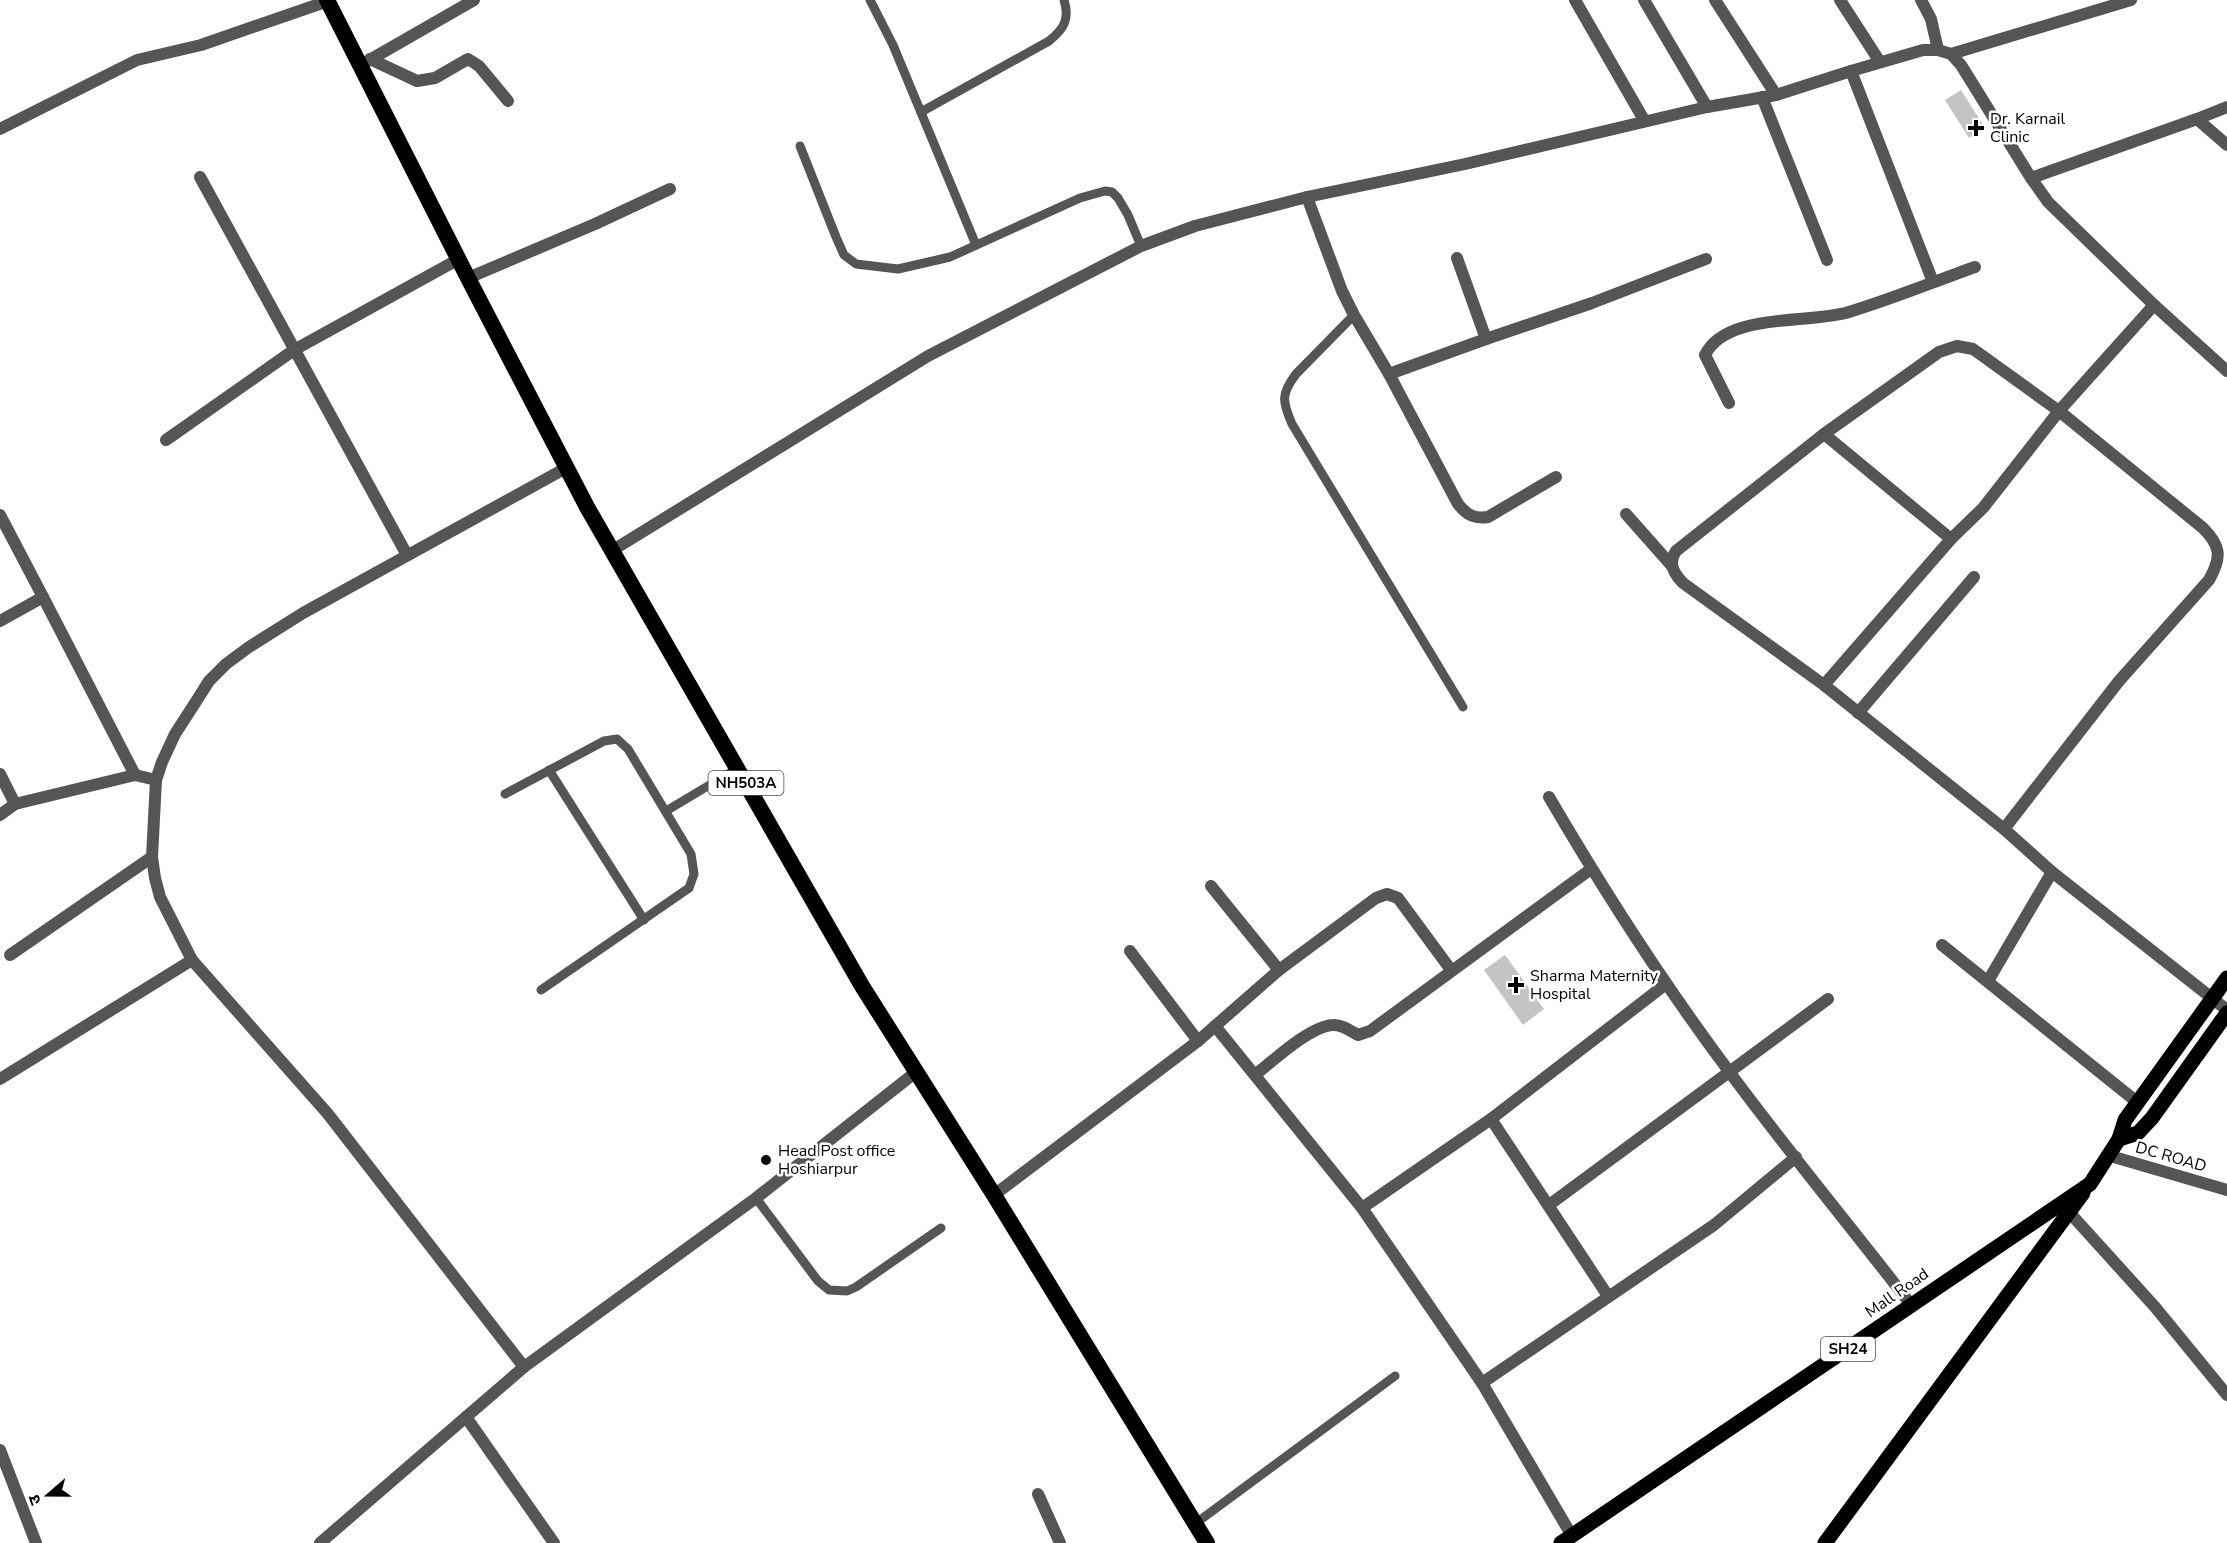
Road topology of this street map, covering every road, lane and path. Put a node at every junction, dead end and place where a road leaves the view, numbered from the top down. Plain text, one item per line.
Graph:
1 (474, 0) edge
2 (870, 0) edge
3 (1064, 0) edge
4 (1575, 0) edge
5 (1644, 0) edge
6 (1715, 0) edge
7 (1840, 0) edge
8 (1921, 0) edge
9 (2131, 0) edge
10 (328, 1) edge
11 (1938, 50) junction
12 (1951, 54) junction
13 (365, 62) junction
14 (1880, 62) junction
15 (1851, 71) junction
16 (1776, 95) junction
17 (1762, 97) junction
18 (508, 100) dead end
19 (1707, 107) junction
20 (2227, 107) edge
21 (921, 112) junction
22 (2197, 118) junction
23 (1644, 120) junction
24 (0, 129) edge
25 (2227, 145) edge
26 (800, 146) dead end
27 (200, 177) dead end
28 (2031, 178) junction
29 (670, 189) dead end
30 (1307, 197) junction
31 (976, 245) junction
32 (1141, 246) junction
33 (1457, 258) dead end
34 (459, 259) junction
35 (1706, 260) dead end
36 (1827, 260) dead end
37 (1975, 267) dead end
38 (468, 278) junction
39 (1933, 282) junction
40 (2154, 305) junction
41 (1354, 315) junction
42 (1486, 339) junction
43 (294, 350) junction
44 (2227, 371) edge
45 (1389, 374) junction
46 (1729, 403) dead end
47 (2059, 411) junction
48 (1824, 434) junction
49 (166, 440) dead end
50 (567, 468) junction
51 (1556, 477) dead end
52 (1626, 514) dead end
53 (0, 515) edge
54 (1951, 539) junction
55 (613, 550) junction
56 (407, 555) junction
57 (1672, 566) junction
58 (1974, 577) dead end
59 (43, 597) junction
60 (0, 621) edge
61 (1824, 685) junction
62 (1463, 707) dead end
63 (1858, 713) junction
64 (738, 768) junction
65 (549, 770) junction
66 (0, 774) edge
67 (135, 775) junction
68 (156, 780) junction
69 (505, 794) dead end
70 (1549, 797) dead end
71 (15, 804) junction
72 (666, 811) junction
73 (0, 815) edge
74 (2004, 829) junction
75 (152, 857) junction
76 (1591, 869) junction
77 (2052, 872) junction
78 (1211, 886) dead end
79 (644, 920) junction
80 (1942, 945) dead end
81 (1130, 951) dead end
82 (10, 955) dead end
83 (192, 960) junction
84 (1279, 970) junction
85 (1451, 970) junction
86 (2227, 978) edge
87 (1988, 981) junction
88 (1666, 984) junction
89 (542, 990) dead end
90 (1828, 999) dead end
91 (2211, 999) junction
92 (2227, 1012) edge
93 (1215, 1026) junction
94 (1198, 1041) junction
95 (1728, 1071) junction
96 (915, 1072) junction
97 (1254, 1075) junction
98 (0, 1079) edge
99 (2137, 1102) junction
100 (1491, 1119) junction
101 (2120, 1139) junction
102 (2107, 1155) junction
103 (1796, 1156) junction
104 (2090, 1184) junction
105 (2227, 1190) edge
106 (994, 1195) junction
107 (756, 1198) junction
108 (1549, 1205) junction
109 (1362, 1208) junction
110 (2069, 1212) junction
111 (941, 1228) dead end
112 (1608, 1296) junction
113 (1912, 1306) junction
114 (524, 1366) junction
115 (1395, 1376) dead end
116 (1482, 1383) junction
117 (2227, 1395) edge
118 (466, 1417) junction
119 (0, 1450) edge
120 (1038, 1494) dead end
121 (1196, 1523) junction
122 (1566, 1539) edge
123 (36, 1543) edge
124 (320, 1543) edge
125 (554, 1543) edge
126 (1060, 1543) edge
127 (1207, 1543) edge
128 (1824, 1543) edge

1 - 13 street
2 - 21 lane
3 - 21 lane
4 - 23 street
5 - 19 street
6 - 16 street
7 - 14 street
8 - 11 street
9 - 12 street
10 - 13 highway, NH503A
10 - 24 street
11 - 12 street
11 - 14 street
12 - 28 street
13 - 18 street
13 - 34 highway, NH503A
14 - 15 street
15 - 16 street
15 - 39 street
16 - 17 street
17 - 19 street
17 - 36 street
19 - 23 street
20 - 22 street
21 - 31 lane
22 - 25 street
22 - 28 street
23 - 30 street
26 - 31 lane
27 - 43 street
28 - 40 street
29 - 38 street
30 - 32 street
30 - 41 street
31 - 32 lane
32 - 55 street
33 - 42 street
34 - 38 highway, NH503A
34 - 43 street
35 - 42 street
37 - 39 street
38 - 50 highway, NH503A
39 - 46 street
40 - 44 street
40 - 47 street
41 - 45 street
41 - 62 lane
42 - 45 street
43 - 49 street
43 - 56 street
45 - 51 street
47 - 48 street
47 - 54 street
47 - 74 street
48 - 54 street
48 - 57 street
50 - 55 highway, NH503A
50 - 56 street
52 - 57 street
53 - 59 street
54 - 61 street
55 - 64 highway, NH503A
56 - 68 street
57 - 61 street
58 - 63 street
59 - 60 street
59 - 67 street
61 - 63 street
63 - 74 street
64 - 72 lane
64 - 96 highway, NH503A
65 - 69 lane
65 - 72 lane
65 - 79 lane
66 - 71 street
67 - 68 street
67 - 71 street
68 - 75 street
70 - 76 street
71 - 73 street
72 - 79 lane
74 - 77 street
75 - 82 street
75 - 83 street
76 - 85 street
76 - 88 street
77 - 87 street
77 - 91 street
78 - 84 street
79 - 89 lane
80 - 87 street
81 - 94 street
83 - 98 street
83 - 114 street
84 - 85 street
84 - 93 street
85 - 97 street
86 - 91 main road, Mall Road / SH24
87 - 99 street
88 - 95 street
88 - 100 street
90 - 95 street
91 - 92 street
91 - 99 main road, Mall Road / SH24
92 - 101 main road, Mall Road / SH24
93 - 94 street
93 - 97 street
94 - 106 street
95 - 103 street
95 - 108 street
96 - 106 highway, NH503A
96 - 107 street
97 - 109 street
99 - 101 main road, Mall Road / SH24
100 - 108 street
100 - 109 street
101 - 102 main road, Mall Road / SH24
102 - 104 main road, Mall Road / SH24
102 - 105 street, DC ROAD
103 - 112 street
103 - 113 street
104 - 110 main road
104 - 113 main road, Mall Road / SH24
106 - 121 highway, NH503A
107 - 111 lane
107 - 114 street
108 - 112 street
109 - 116 street
110 - 117 street
110 - 128 main road
112 - 116 street
113 - 122 main road, Mall Road / SH24
114 - 118 street
115 - 121 lane
116 - 122 street
118 - 124 street
118 - 125 street
119 - 123 street
120 - 126 street
121 - 127 highway, NH503A

